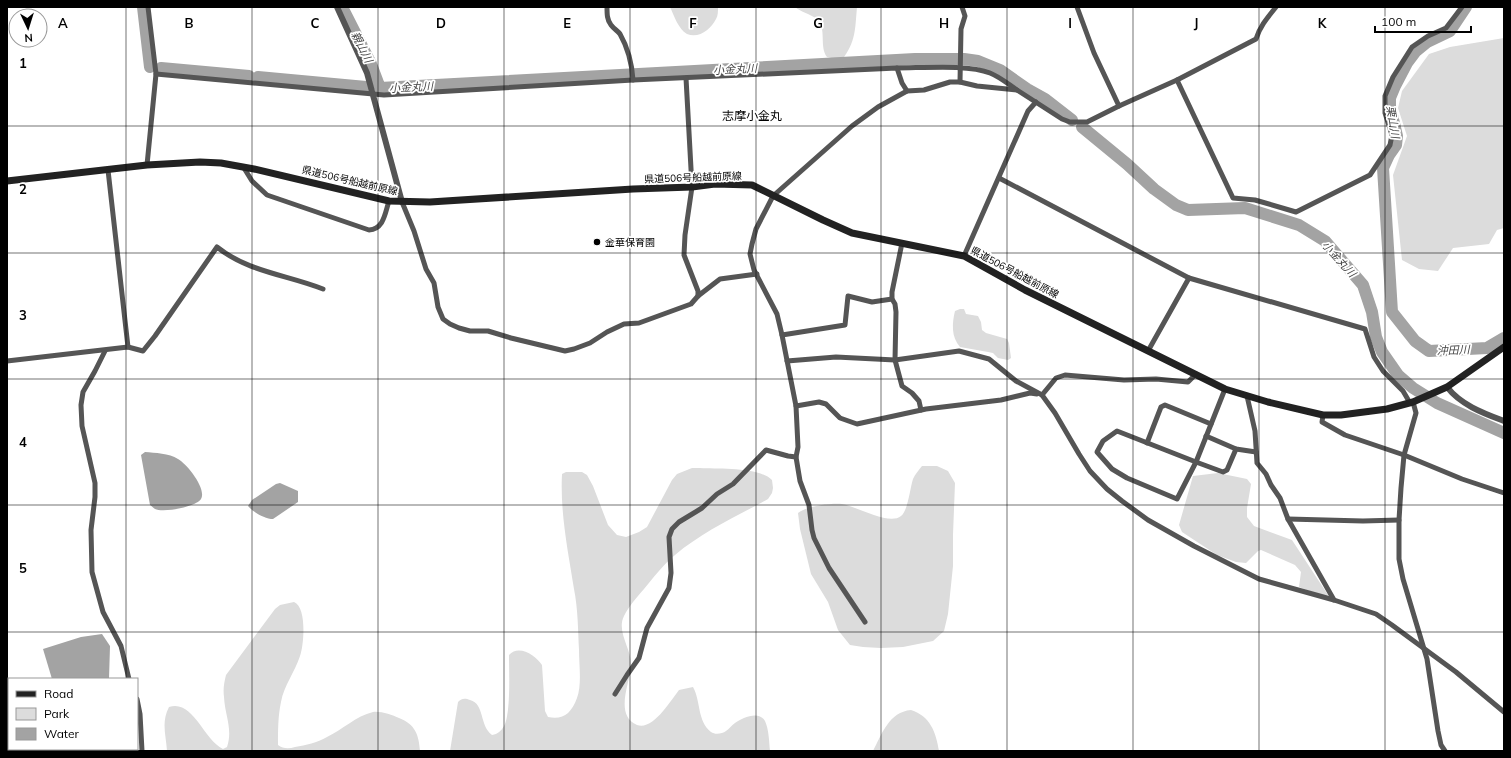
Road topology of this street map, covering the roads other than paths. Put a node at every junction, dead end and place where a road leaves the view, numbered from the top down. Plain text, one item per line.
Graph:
1 (148, 7) edge
2 (337, 7) edge
3 (607, 7) edge
4 (962, 7) edge
5 (1077, 7) edge
6 (1276, 7) edge
7 (1462, 7) edge
8 (897, 68) junction
9 (960, 68) junction
10 (156, 74) junction
11 (686, 78) junction
12 (633, 80) junction
13 (1177, 80) junction
14 (960, 82) junction
15 (1017, 90) junction
16 (907, 91) junction
17 (373, 93) junction
18 (1036, 102) junction
19 (1119, 106) junction
20 (148, 165) junction
21 (244, 168) junction
22 (108, 170) junction
23 (999, 178) junction
24 (7, 181) edge
25 (692, 187) junction
26 (772, 196) junction
27 (389, 201) junction
28 (402, 202) junction
29 (902, 243) junction
30 (964, 256) junction
31 (757, 274) junction
32 (1189, 278) junction
33 (323, 289) dead end
34 (698, 296) junction
35 (892, 300) junction
36 (782, 334) junction
37 (128, 347) junction
38 (1504, 347) edge
39 (105, 351) junction
40 (1148, 351) junction
41 (895, 360) junction
42 (7, 361) edge
43 (787, 361) junction
44 (1196, 374) junction
45 (1447, 387) junction
46 (1225, 389) junction
47 (1042, 395) junction
48 (1247, 396) junction
49 (1412, 402) junction
50 (796, 406) junction
51 (922, 410) junction
52 (1323, 415) junction
53 (1504, 421) edge
54 (1211, 424) junction
55 (1206, 436) junction
56 (1147, 443) junction
57 (1236, 449) junction
58 (1256, 452) junction
59 (1404, 455) junction
60 (796, 457) junction
61 (1196, 462) junction
62 (1504, 493) edge
63 (1288, 519) junction
64 (1399, 520) junction
65 (1334, 600) junction
66 (865, 622) dead end
67 (1425, 649) junction
68 (129, 678) edge
69 (615, 694) dead end
70 (138, 705) edge
71 (1504, 712) edge
72 (142, 751) edge
73 (1445, 751) edge

1 - 10 street
2 - 17 street
3 - 12 street
4 - 9 street
5 - 19 street
6 - 13 street
7 - 13 street
8 - 9 street
8 - 11 street
8 - 16 street
9 - 14 street
9 - 15 street
10 - 17 street
10 - 20 street
11 - 12 street
11 - 25 street
12 - 17 street
13 - 19 street
14 - 15 street
14 - 16 street
15 - 18 street
16 - 26 street
17 - 28 street
18 - 19 street
18 - 23 street
20 - 21 main road, 県道506号船越前原線
20 - 22 main road, 県道506号船越前原線
21 - 27 main road, 県道506号船越前原線
21 - 27 street
22 - 24 main road, 県道506号船越前原線
22 - 37 street
23 - 30 street
23 - 32 street
25 - 26 main road, 県道506号船越前原線
25 - 28 main road, 県道506号船越前原線
25 - 34 street
26 - 29 main road, 県道506号船越前原線
26 - 31 street
27 - 28 main road, 県道506号船越前原線
28 - 34 street
29 - 30 main road, 県道506号船越前原線
29 - 35 street
30 - 40 main road, 県道506号船越前原線
31 - 34 street
31 - 36 street
32 - 40 street
32 - 49 street
33 - 37 street
35 - 36 street
35 - 41 street
36 - 43 street
37 - 39 street
38 - 45 main road, 県道506号船越前原線
39 - 42 street
39 - 68 street
40 - 44 main road, 県道506号船越前原線
41 - 43 street
41 - 47 street
41 - 51 street
43 - 50 street
44 - 46 main road, 県道506号船越前原線
44 - 47 street
45 - 49 main road, 県道506号船越前原線
45 - 53 street
46 - 48 main road, 県道506号船越前原線
46 - 54 street
47 - 51 street
47 - 65 street
48 - 52 main road, 県道506号船越前原線
48 - 58 street
49 - 52 main road, 県道506号船越前原線
49 - 59 street
50 - 51 street
50 - 60 street
52 - 59 street
54 - 55 street
54 - 56 street
55 - 57 street
55 - 61 street
56 - 61 street
56 - 61 street
57 - 58 street
57 - 61 street
58 - 63 street
59 - 62 street
59 - 64 street
60 - 66 street
60 - 69 street
63 - 64 street
63 - 65 street
64 - 67 street
65 - 67 street
67 - 71 street
67 - 73 street
70 - 72 street

